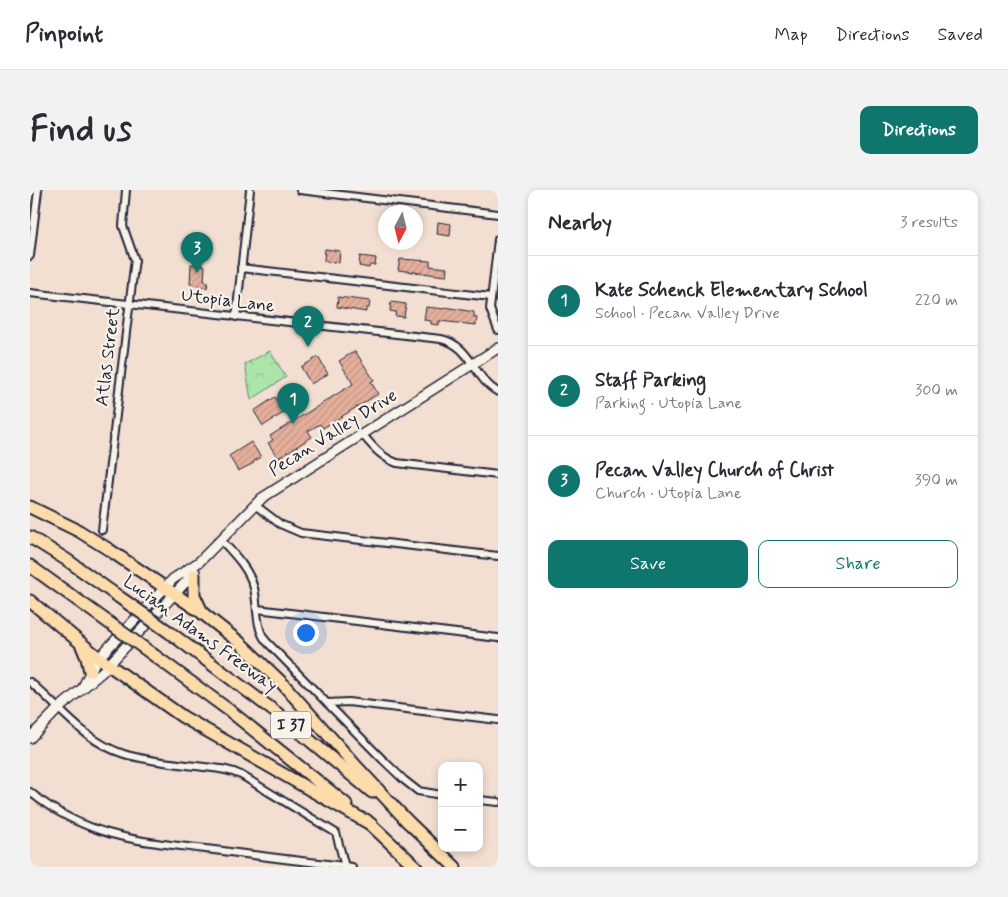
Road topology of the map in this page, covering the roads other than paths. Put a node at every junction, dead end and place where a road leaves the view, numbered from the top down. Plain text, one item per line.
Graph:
1 (38, 190) edge
2 (126, 190) edge
3 (250, 190) edge
4 (300, 190) edge
5 (498, 214) edge
6 (498, 240) edge
7 (30, 256) edge
8 (242, 268) junction
9 (30, 293) edge
10 (491, 297) junction
11 (130, 304) junction
12 (236, 317) junction
13 (498, 330) edge
14 (498, 348) edge
15 (472, 365) junction
16 (498, 392) edge
17 (362, 434) junction
18 (498, 475) edge
19 (255, 505) junction
20 (30, 506) edge
21 (102, 530) dead end
22 (30, 537) edge
23 (222, 541) junction
24 (498, 556) edge
25 (199, 562) junction
26 (30, 566) edge
27 (194, 575) junction
28 (166, 587) junction
29 (176, 594) junction
30 (30, 601) edge
31 (257, 609) junction
32 (201, 612) junction
33 (498, 638) edge
34 (80, 642) junction
35 (103, 662) junction
36 (90, 671) junction
37 (30, 682) edge
38 (84, 686) junction
39 (326, 703) junction
40 (58, 708) junction
41 (498, 720) edge
42 (30, 738) edge
43 (30, 792) edge
44 (438, 794) edge
45 (483, 800) edge
46 (498, 802) edge
47 (409, 823) junction
48 (372, 825) junction
49 (347, 867) edge
50 (416, 867) edge
51 (455, 867) edge

1 - 7 street
2 - 11 street, Atlas Street
3 - 8 street
4 - 5 street
6 - 10 street
8 - 10 street
8 - 12 street
9 - 11 street, Utopia Lane
10 - 13 street
11 - 12 street, Utopia Lane
11 - 21 street, Atlas Street
12 - 15 street, Utopia Lane
14 - 15 main road, Pecan Valley Drive
15 - 16 street, Utopia Lane
15 - 17 main road, Pecan Valley Drive
17 - 18 street
17 - 19 main road, Pecan Valley Drive
19 - 23 main road, Pecan Valley Drive
19 - 24 street
20 - 28 highway
22 - 47 highway, Lucian Adams Freeway / I 37, bridge
23 - 25 main road, Pecan Valley Drive
23 - 31 street
25 - 27 main road, Pecan Valley Drive
25 - 28 main road, Pecan Valley Drive
26 - 48 highway, I 37, bridge
27 - 29 main road, Pecan Valley Drive
27 - 32 highway
28 - 29 highway
28 - 35 main road, Pecan Valley Drive
29 - 32 highway
29 - 35 main road, Pecan Valley Drive
30 - 34 highway
31 - 33 street
31 - 39 street
32 - 47 highway
34 - 35 highway
34 - 36 highway
35 - 36 main road, Pecan Valley Drive
35 - 38 main road, Pecan Valley Drive
35 - 48 highway
36 - 38 main road, Pecan Valley Drive
37 - 40 street
38 - 40 main road, Pecan Valley Drive
39 - 41 street
39 - 44 street
40 - 42 main road, Pecan Valley Drive
40 - 49 street
43 - 49 street
45 - 46 street
47 - 51 highway, Lucian Adams Freeway / I 37
48 - 50 highway, I 37

